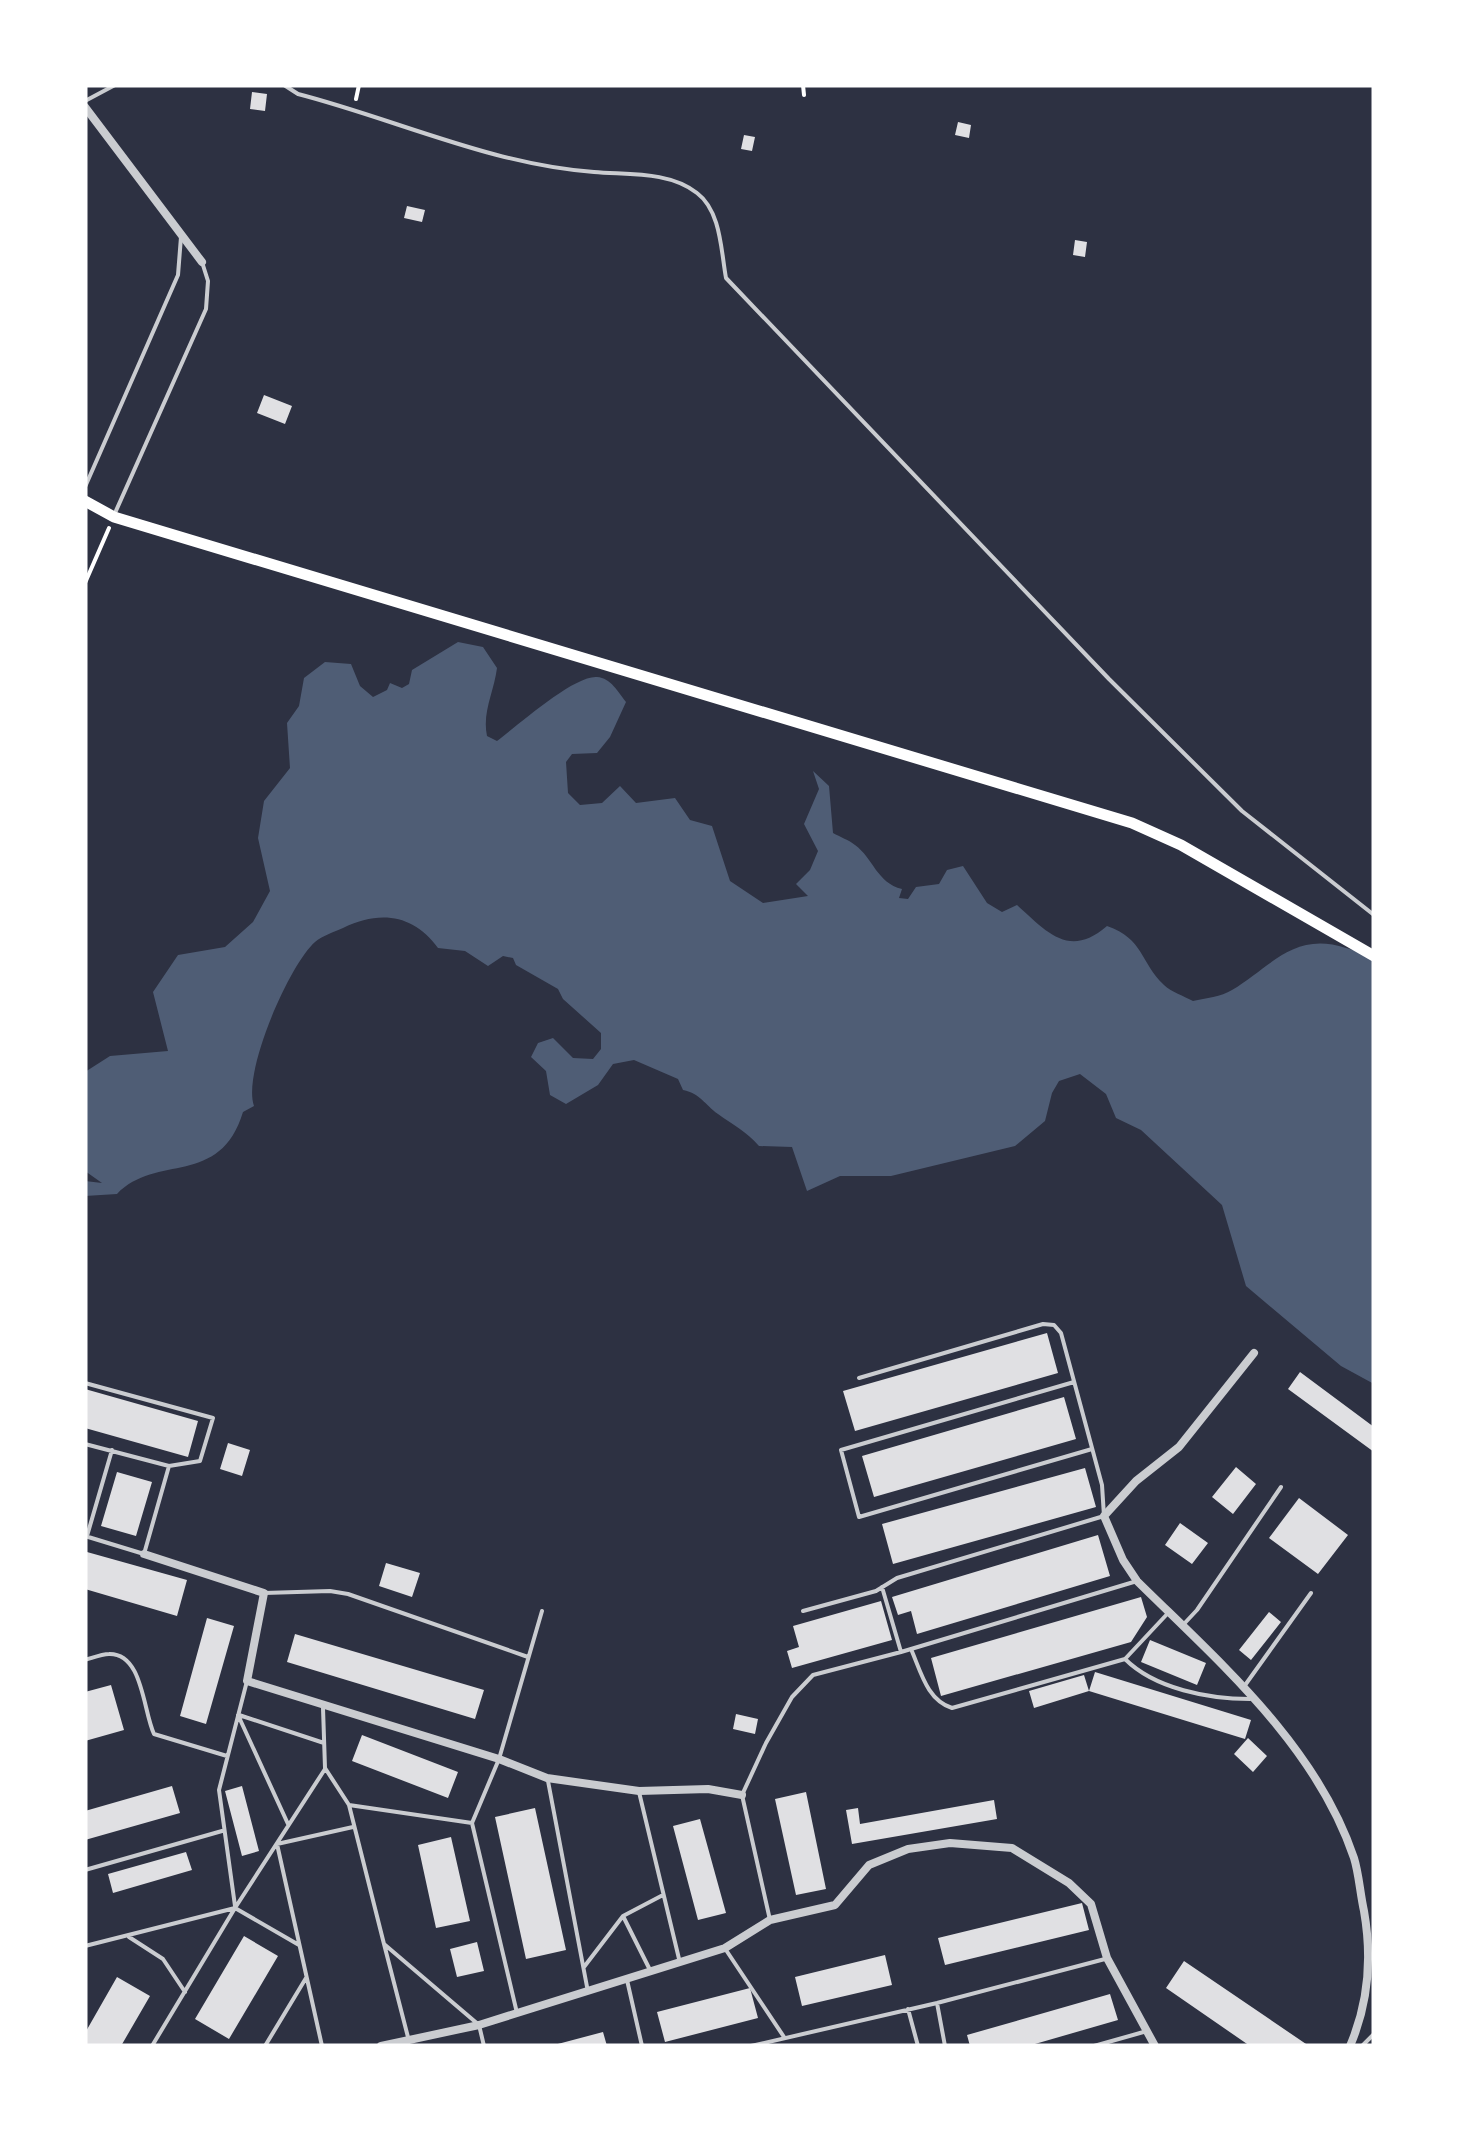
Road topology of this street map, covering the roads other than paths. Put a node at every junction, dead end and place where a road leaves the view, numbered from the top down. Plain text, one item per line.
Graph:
1 (115, 85) edge
2 (284, 85) edge
3 (85, 104) edge
4 (181, 234) junction
5 (202, 262) joint
6 (85, 487) edge
7 (85, 501) edge
8 (114, 517) junction
9 (1374, 915) edge
10 (1374, 956) edge
11 (1254, 1353) dead end
12 (859, 1378) dead end
13 (1074, 1382) junction
14 (85, 1383) edge
15 (85, 1444) edge
16 (1092, 1448) junction
17 (112, 1450) junction
18 (169, 1466) junction
19 (1281, 1486) dead end
20 (1104, 1516) junction
21 (86, 1536) edge
22 (144, 1554) junction
23 (1137, 1581) junction
24 (882, 1587) junction
25 (264, 1592) junction
26 (1312, 1594) dead end
27 (542, 1611) dead end
28 (803, 1611) dead end
29 (1169, 1612) junction
30 (1182, 1626) junction
31 (911, 1649) junction
32 (900, 1652) junction
33 (528, 1657) junction
34 (1125, 1659) junction
35 (85, 1660) edge
36 (246, 1681) junction
37 (1243, 1688) junction
38 (1254, 1700) junction
39 (323, 1703) junction
40 (238, 1714) junction
41 (324, 1743) junction
42 (227, 1756) junction
43 (499, 1759) junction
44 (325, 1768) junction
45 (547, 1778) junction
46 (638, 1791) junction
47 (742, 1794) junction
48 (349, 1805) junction
49 (472, 1823) junction
50 (289, 1825) junction
51 (354, 1826) junction
52 (222, 1830) junction
53 (277, 1844) junction
54 (85, 1870) edge
55 (663, 1895) junction
56 (235, 1908) junction
57 (623, 1916) junction
58 (770, 1920) junction
59 (128, 1936) junction
60 (384, 1944) junction
61 (299, 1945) junction
62 (85, 1946) edge
63 (725, 1948) junction
64 (1107, 1958) junction
65 (680, 1963) junction
66 (583, 1968) junction
67 (651, 1972) junction
68 (306, 1978) junction
69 (627, 1980) junction
70 (185, 1992) junction
71 (588, 1992) junction
72 (937, 2003) junction
73 (908, 2010) junction
74 (517, 2012) junction
75 (479, 2025) junction
76 (1147, 2031) junction
77 (1374, 2034) edge
78 (784, 2037) junction
79 (409, 2041) junction
80 (152, 2046) edge
81 (265, 2046) edge
82 (322, 2046) edge
83 (381, 2046) edge
84 (484, 2046) edge
85 (642, 2046) edge
86 (750, 2046) edge
87 (918, 2046) edge
88 (945, 2046) edge
89 (1094, 2046) edge
90 (1155, 2046) edge
91 (1350, 2046) edge
92 (1362, 2046) edge

1 - 3 lane
2 - 9 lane
3 - 4 street
4 - 5 street
4 - 6 lane
5 - 8 lane
7 - 8 main road
8 - 10 main road
11 - 20 street
12 - 13 lane
13 - 16 lane
13 - 16 lane
14 - 18 lane
15 - 17 lane
16 - 20 lane
17 - 18 lane
17 - 21 lane
18 - 22 lane
19 - 30 lane
20 - 23 street
20 - 24 lane
21 - 22 lane
22 - 25 street
23 - 29 street
23 - 31 lane
24 - 28 lane
24 - 32 lane
25 - 33 lane
25 - 36 street
26 - 37 lane
27 - 33 lane
29 - 30 street
29 - 34 lane
30 - 37 street
31 - 32 lane
31 - 34 lane
32 - 47 lane
33 - 43 lane
34 - 38 lane
35 - 42 lane
36 - 39 street
36 - 40 lane
37 - 38 street
38 - 91 street
39 - 41 lane
39 - 43 street
40 - 41 lane
40 - 42 lane
40 - 50 lane
41 - 44 lane
42 - 52 lane
43 - 45 street
43 - 49 lane
44 - 48 lane
44 - 50 lane
45 - 46 street
45 - 66 lane
46 - 47 street
46 - 55 lane
47 - 58 lane
48 - 49 lane
48 - 51 lane
49 - 74 lane
50 - 53 lane
51 - 53 lane
51 - 60 lane
52 - 54 lane
52 - 56 lane
53 - 56 lane
53 - 61 lane
55 - 57 lane
55 - 65 lane
56 - 59 lane
56 - 61 lane
56 - 70 lane
57 - 66 lane
57 - 67 lane
58 - 63 street
58 - 64 street
59 - 62 lane
59 - 70 lane
60 - 75 lane
60 - 79 lane
61 - 68 lane
63 - 65 street
63 - 78 lane
64 - 72 lane
64 - 76 street
65 - 67 street
66 - 71 lane
67 - 69 street
68 - 81 lane
68 - 82 lane
69 - 71 street
69 - 85 lane
70 - 80 lane
71 - 74 street
72 - 73 lane
72 - 88 lane
73 - 78 lane
73 - 87 lane
74 - 75 street
75 - 79 street
75 - 84 lane
76 - 89 lane
76 - 90 street
77 - 92 lane
78 - 86 lane
79 - 83 street

